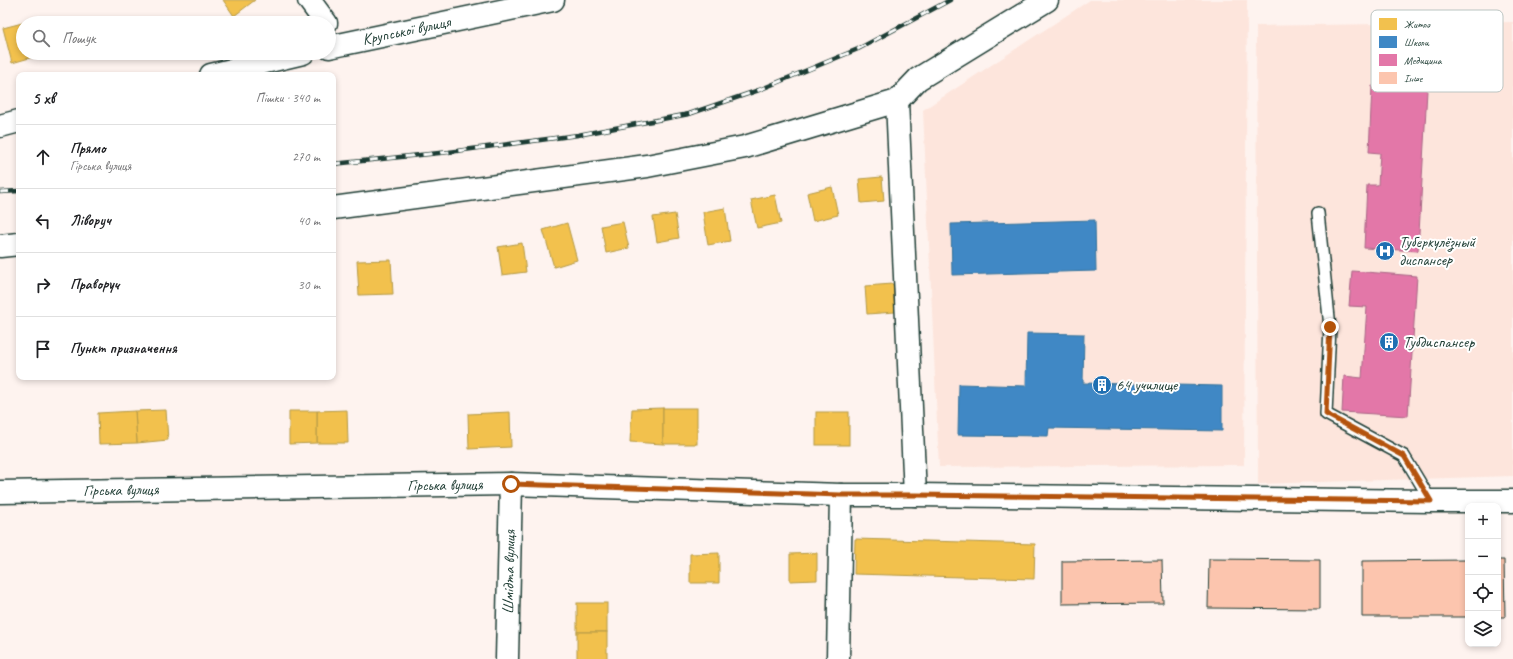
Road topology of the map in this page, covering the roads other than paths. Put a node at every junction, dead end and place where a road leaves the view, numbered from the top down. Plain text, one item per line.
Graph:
1 (309, 0) edge
2 (553, 0) edge
3 (1047, 0) edge
4 (321, 16) edge
5 (336, 38) edge
6 (274, 60) edge
7 (224, 72) edge
8 (897, 101) junction
9 (16, 122) edge
10 (0, 126) edge
11 (336, 208) edge
12 (1318, 213) dead end
13 (16, 244) edge
14 (0, 246) edge
15 (511, 484) junction
16 (0, 492) edge
17 (841, 495) junction
18 (915, 495) junction
19 (1431, 501) junction
20 (1513, 501) edge
21 (507, 659) edge
22 (838, 659) edge

1 - 4 street
2 - 5 street, Крупської вулиця
3 - 8 street
6 - 7 street
8 - 11 street
8 - 18 street
9 - 10 street
12 - 19 lane
13 - 14 street
15 - 16 street, Гірська вулиця
15 - 17 street, Гірська вулиця
15 - 21 street, Шмідта вулиця
17 - 18 street, Гірська вулиця
17 - 22 street
18 - 19 street, Гірська вулиця
19 - 20 street, Гірська вулиця

